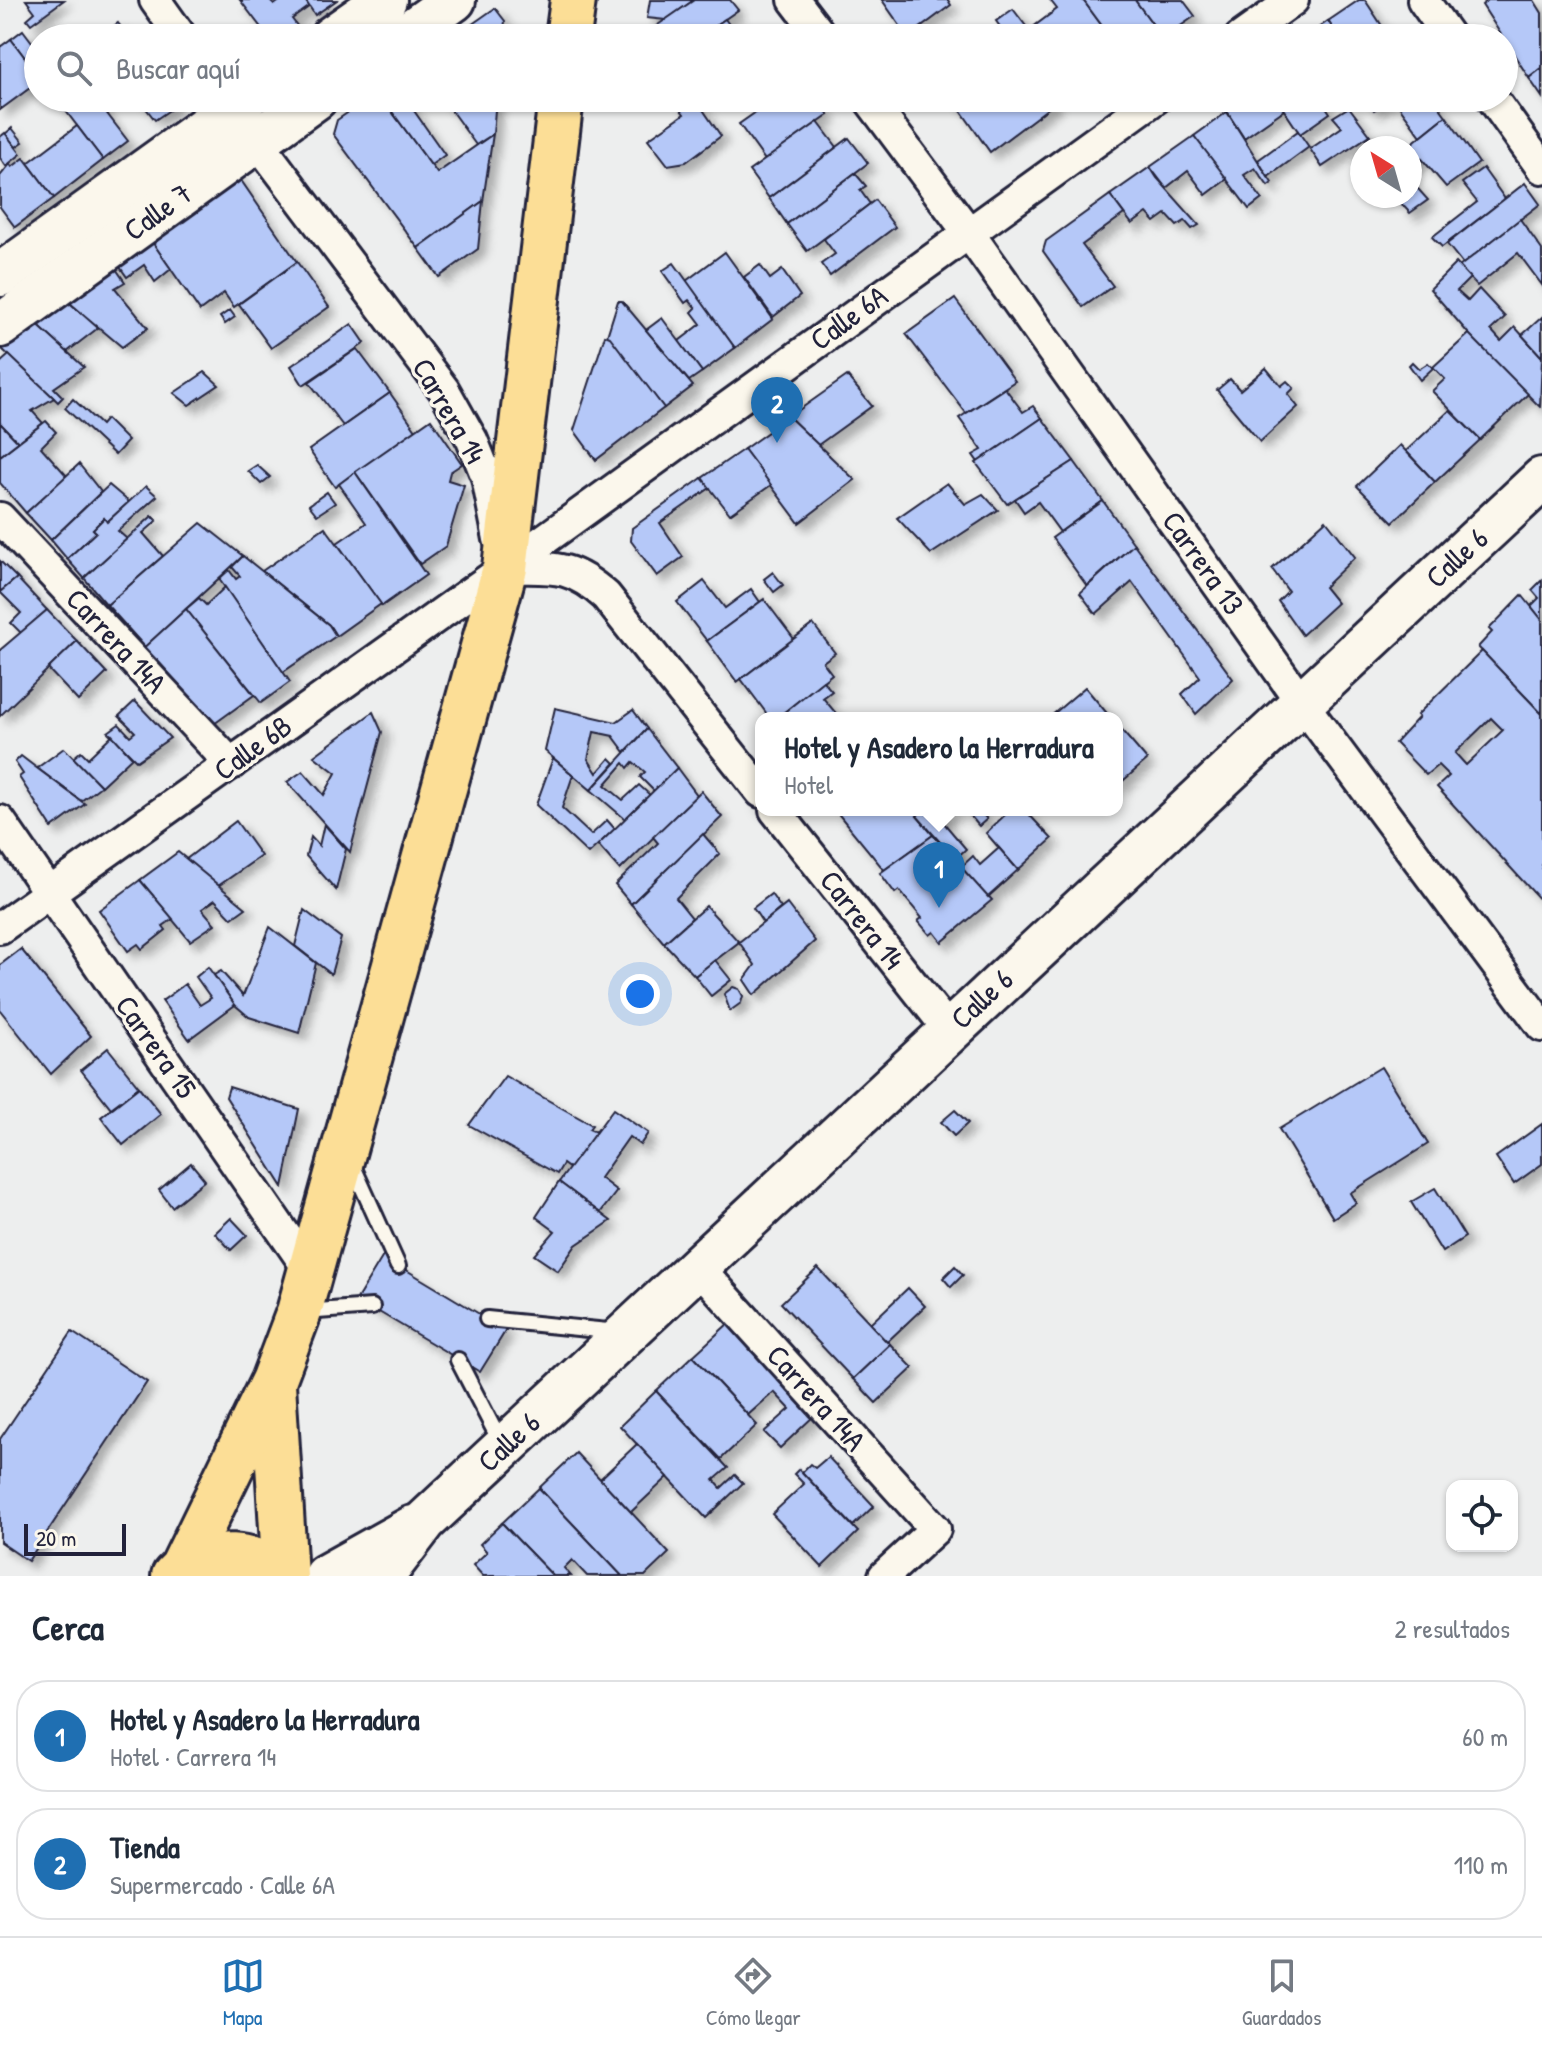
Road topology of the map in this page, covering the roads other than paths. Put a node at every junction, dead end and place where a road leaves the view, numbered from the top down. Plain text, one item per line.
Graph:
1 (155, 0) edge
2 (385, 0) edge
3 (454, 0) edge
4 (573, 0) edge
5 (794, 0) edge
6 (1293, 0) edge
7 (1423, 0) edge
8 (172, 24) edge
9 (351, 24) edge
10 (421, 24) edge
11 (570, 24) edge
12 (812, 24) edge
13 (1260, 24) edge
14 (1440, 24) edge
15 (239, 112) edge
16 (239, 112) edge
17 (241, 112) edge
18 (559, 112) edge
19 (878, 112) edge
20 (1136, 112) edge
21 (1502, 112) edge
22 (1542, 168) edge
23 (968, 232) junction
24 (0, 275) edge
25 (0, 326) edge
26 (1542, 479) edge
27 (0, 518) edge
28 (505, 568) junction
29 (1302, 703) junction
30 (231, 764) junction
31 (755, 784) edge
32 (780, 816) edge
33 (0, 821) edge
34 (49, 893) junction
35 (0, 928) edge
36 (1542, 1026) edge
37 (949, 1030) junction
38 (344, 1145) junction
39 (398, 1266) dead end
40 (697, 1266) junction
41 (305, 1293) junction
42 (372, 1307) dead end
43 (487, 1319) dead end
44 (625, 1333) junction
45 (458, 1360) dead end
46 (273, 1381) junction
47 (503, 1447) junction
48 (425, 1521) junction
49 (178, 1572) edge
50 (284, 1576) edge
51 (325, 1576) edge
52 (383, 1576) edge
53 (884, 1576) edge

1 - 8 street
2 - 9 street
3 - 10 street
4 - 11 highway
5 - 12 street
6 - 13 street
7 - 14 street
15 - 24 street, Calle 7
16 - 25 street, Calle 7
17 - 28 street, Carrera 14
18 - 28 highway
19 - 23 street, Carrera 13
20 - 23 street, Calle 6A
21 - 22 street
23 - 28 street, Calle 6A
23 - 29 street, Carrera 13
26 - 29 street, Calle 6
27 - 30 street, Carrera 14A
28 - 30 street, Calle 6B
28 - 31 street
28 - 38 highway
29 - 36 street, Carrera 13
29 - 37 street, Calle 6
30 - 34 street, Calle 6B
32 - 37 street, Carrera 14
33 - 34 street, Carrera 15
34 - 35 street, Calle 6B
34 - 41 street, Carrera 15
37 - 40 street, Calle 6
38 - 39 lane
38 - 41 highway
40 - 44 street, Calle 6
40 - 53 street, Carrera 14A
41 - 42 lane
41 - 46 highway
43 - 44 lane
44 - 47 street, Calle 6
45 - 47 lane
46 - 49 highway
46 - 50 highway
47 - 48 street, Calle 6
48 - 51 street, Calle 6
48 - 52 street, Calle 6
49 - 50 highway

